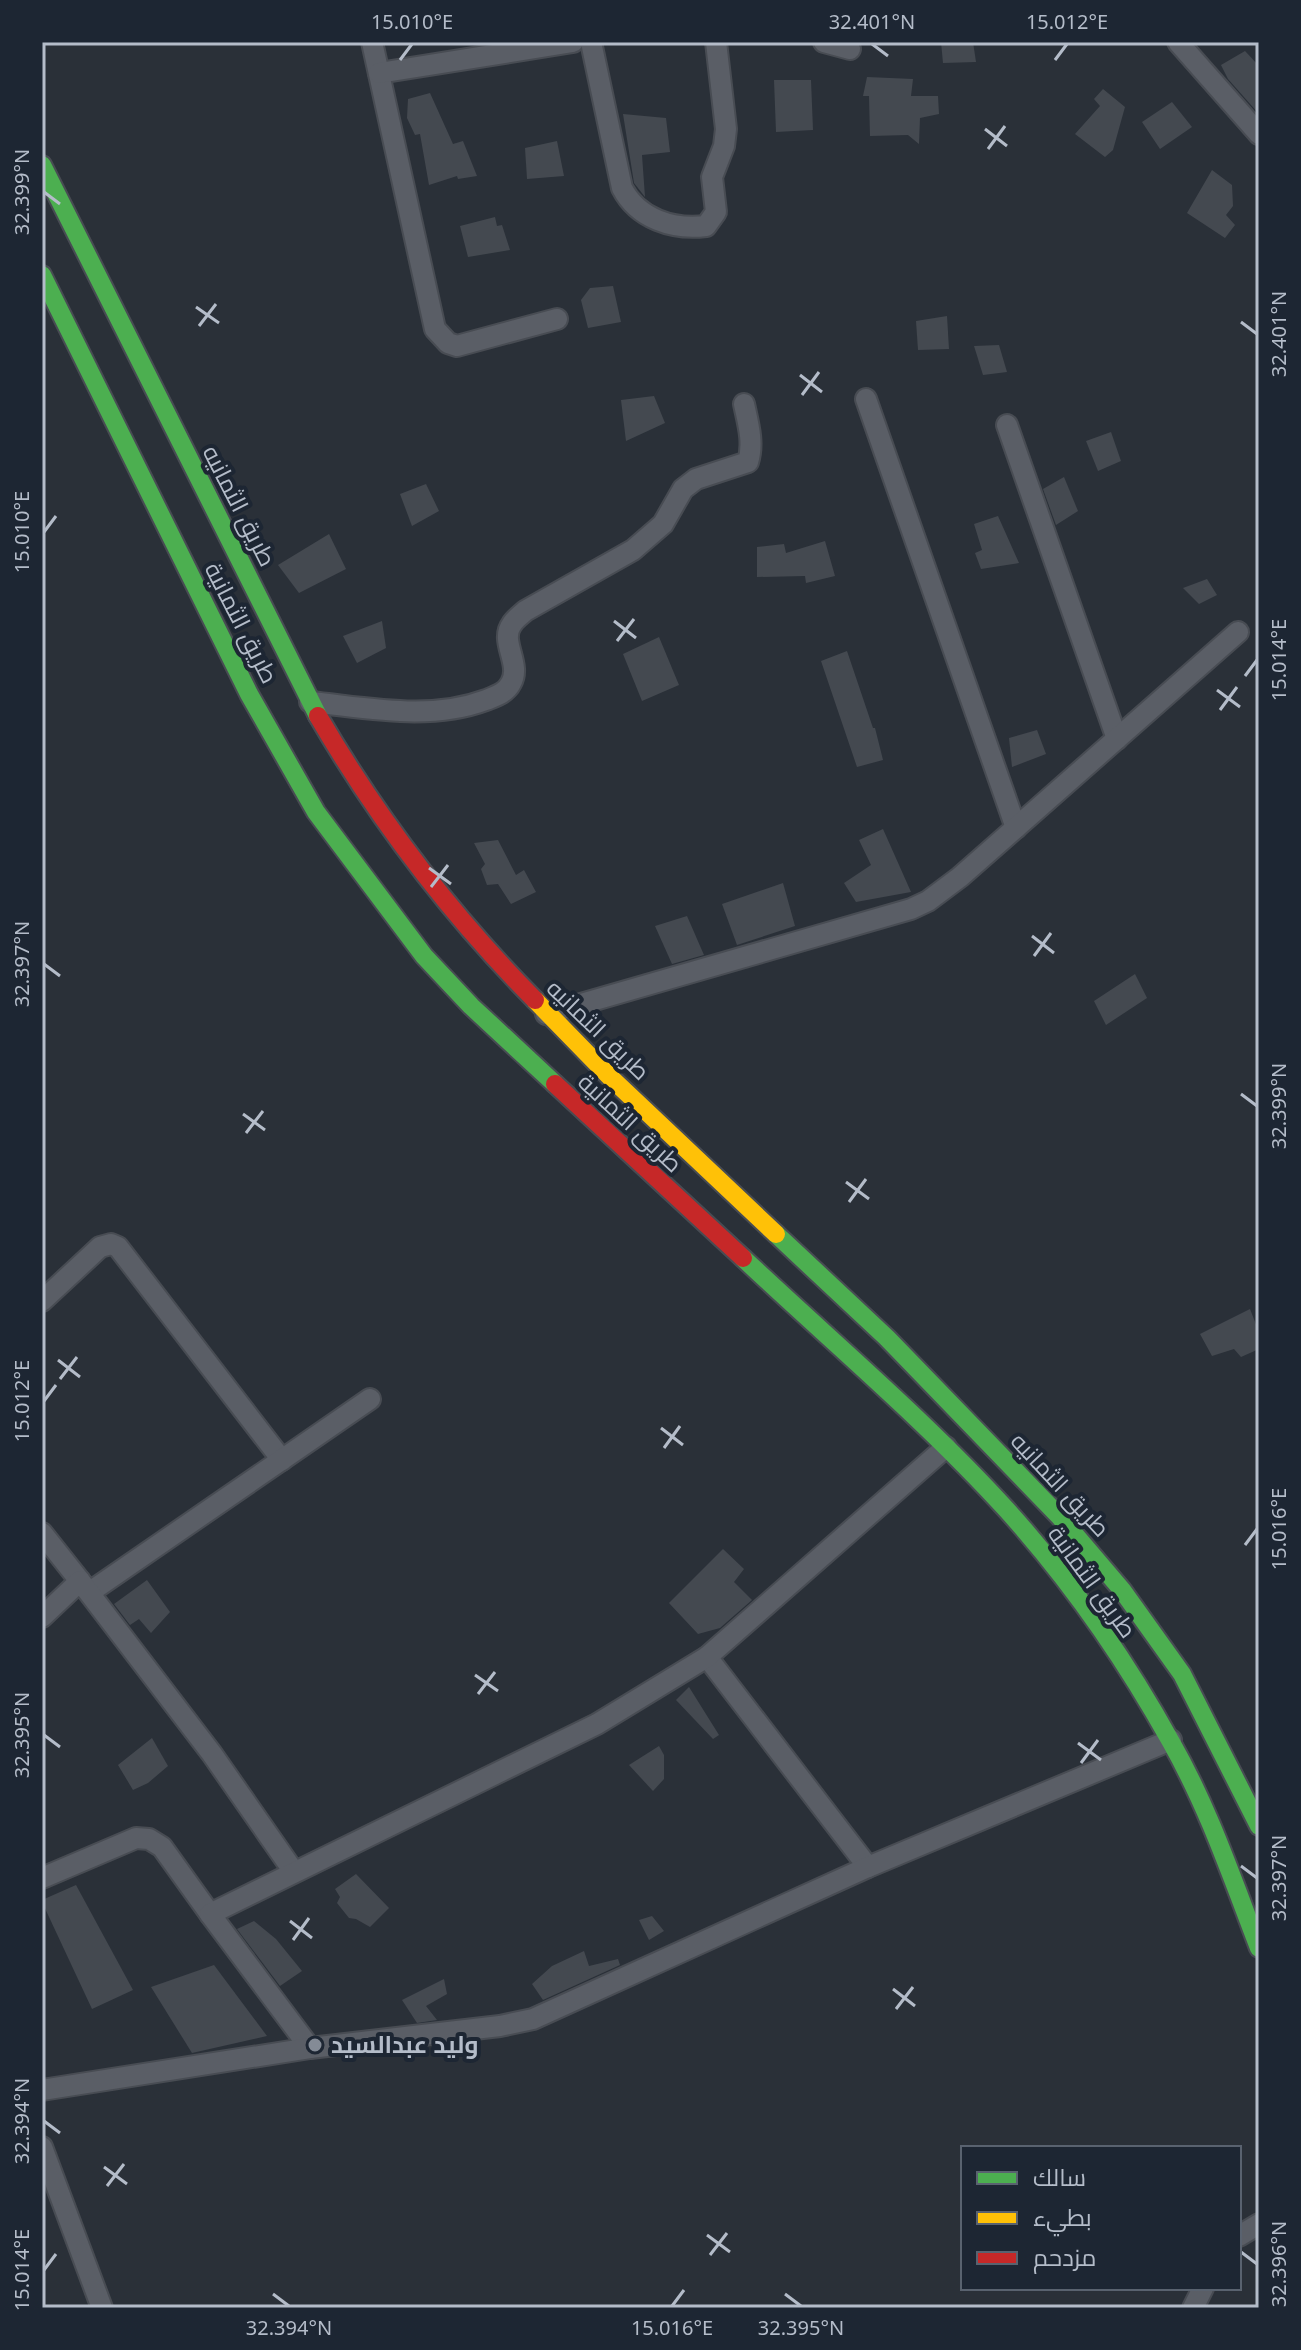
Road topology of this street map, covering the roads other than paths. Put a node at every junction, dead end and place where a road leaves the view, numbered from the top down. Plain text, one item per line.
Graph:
1 (372, 42) edge
2 (573, 42) edge
3 (591, 42) edge
4 (716, 42) edge
5 (824, 42) edge
6 (1178, 42) edge
7 (850, 49) dead end
8 (379, 73) junction
9 (1259, 134) edge
10 (42, 165) edge
11 (42, 275) edge
12 (557, 319) dead end
13 (866, 399) dead end
14 (744, 404) dead end
15 (1007, 425) dead end
16 (1238, 632) dead end
17 (310, 702) junction
18 (1117, 739) junction
19 (1016, 828) junction
20 (546, 1014) junction
21 (42, 1301) edge
22 (370, 1399) dead end
23 (946, 1447) junction
24 (282, 1460) junction
25 (42, 1533) edge
26 (85, 1587) junction
27 (42, 1617) edge
28 (707, 1657) junction
29 (1171, 1740) junction
30 (1259, 1826) edge
31 (868, 1867) junction
32 (294, 1872) junction
33 (42, 1878) edge
34 (210, 1914) junction
35 (1259, 1948) edge
36 (310, 2048) junction
37 (42, 2090) edge
38 (42, 2147) edge
39 (1259, 2224) edge
40 (1241, 2235) edge
41 (1202, 2290) edge
42 (102, 2308) edge
43 (1193, 2308) edge

1 - 8 street
2 - 8 street
3 - 4 street
5 - 7 street
6 - 9 street
8 - 12 street
10 - 17 street, طريق الثمانيه
11 - 23 street, طريق الثمانية
13 - 19 street
14 - 17 street
15 - 18 street
16 - 18 street
17 - 20 street, طريق الثمانيه
18 - 19 street
19 - 20 street
20 - 30 street, طريق الثمانيه
21 - 24 street
22 - 24 street
23 - 28 street
23 - 29 street, طريق الثمانية
24 - 26 street
25 - 26 street
26 - 27 street
26 - 32 street
28 - 31 street
28 - 32 street
29 - 31 street
29 - 35 street, طريق الثمانية
31 - 36 street
32 - 34 street
33 - 34 street
34 - 36 street
36 - 37 street
38 - 42 street
39 - 40 street
41 - 43 street

